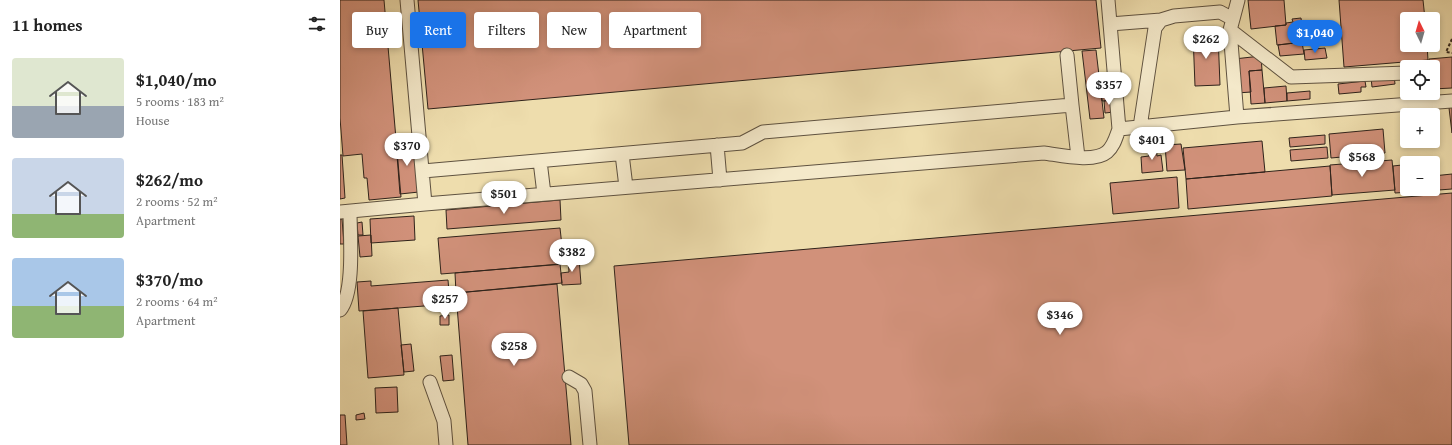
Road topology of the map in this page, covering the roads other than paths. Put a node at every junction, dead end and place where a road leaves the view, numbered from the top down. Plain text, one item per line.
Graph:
1 (407, 0) edge
2 (1108, 0) edge
3 (1238, 0) edge
4 (1161, 20) junction
5 (1110, 24) junction
6 (1232, 24) junction
7 (1067, 55) dead end
8 (1400, 73) edge
9 (1402, 100) edge
10 (1432, 100) edge
11 (1452, 101) edge
12 (1072, 105) junction
13 (1237, 117) junction
14 (1140, 127) junction
15 (1119, 129) junction
16 (717, 145) junction
17 (622, 154) junction
18 (1078, 157) junction
19 (540, 161) junction
20 (423, 171) junction
21 (720, 180) junction
22 (626, 187) junction
23 (544, 194) junction
24 (426, 204) junction
25 (345, 212) edge
26 (340, 310) edge
27 (569, 377) dead end
28 (430, 382) dead end
29 (446, 445) edge
30 (590, 445) edge

1 - 20 lane
2 - 5 lane
3 - 6 lane
4 - 5 lane
4 - 6 lane
4 - 14 lane
5 - 15 lane
6 - 8 lane
6 - 13 lane
7 - 12 lane
9 - 13 lane
10 - 11 lane
12 - 16 lane
12 - 18 lane
13 - 14 lane
14 - 15 lane
15 - 18 lane
16 - 17 lane
16 - 21 lane
17 - 19 lane
17 - 22 lane
18 - 21 lane
19 - 20 lane
19 - 23 lane
20 - 24 lane
21 - 22 lane
22 - 23 lane
23 - 24 lane
24 - 25 lane
25 - 26 lane
27 - 30 lane
28 - 29 lane

